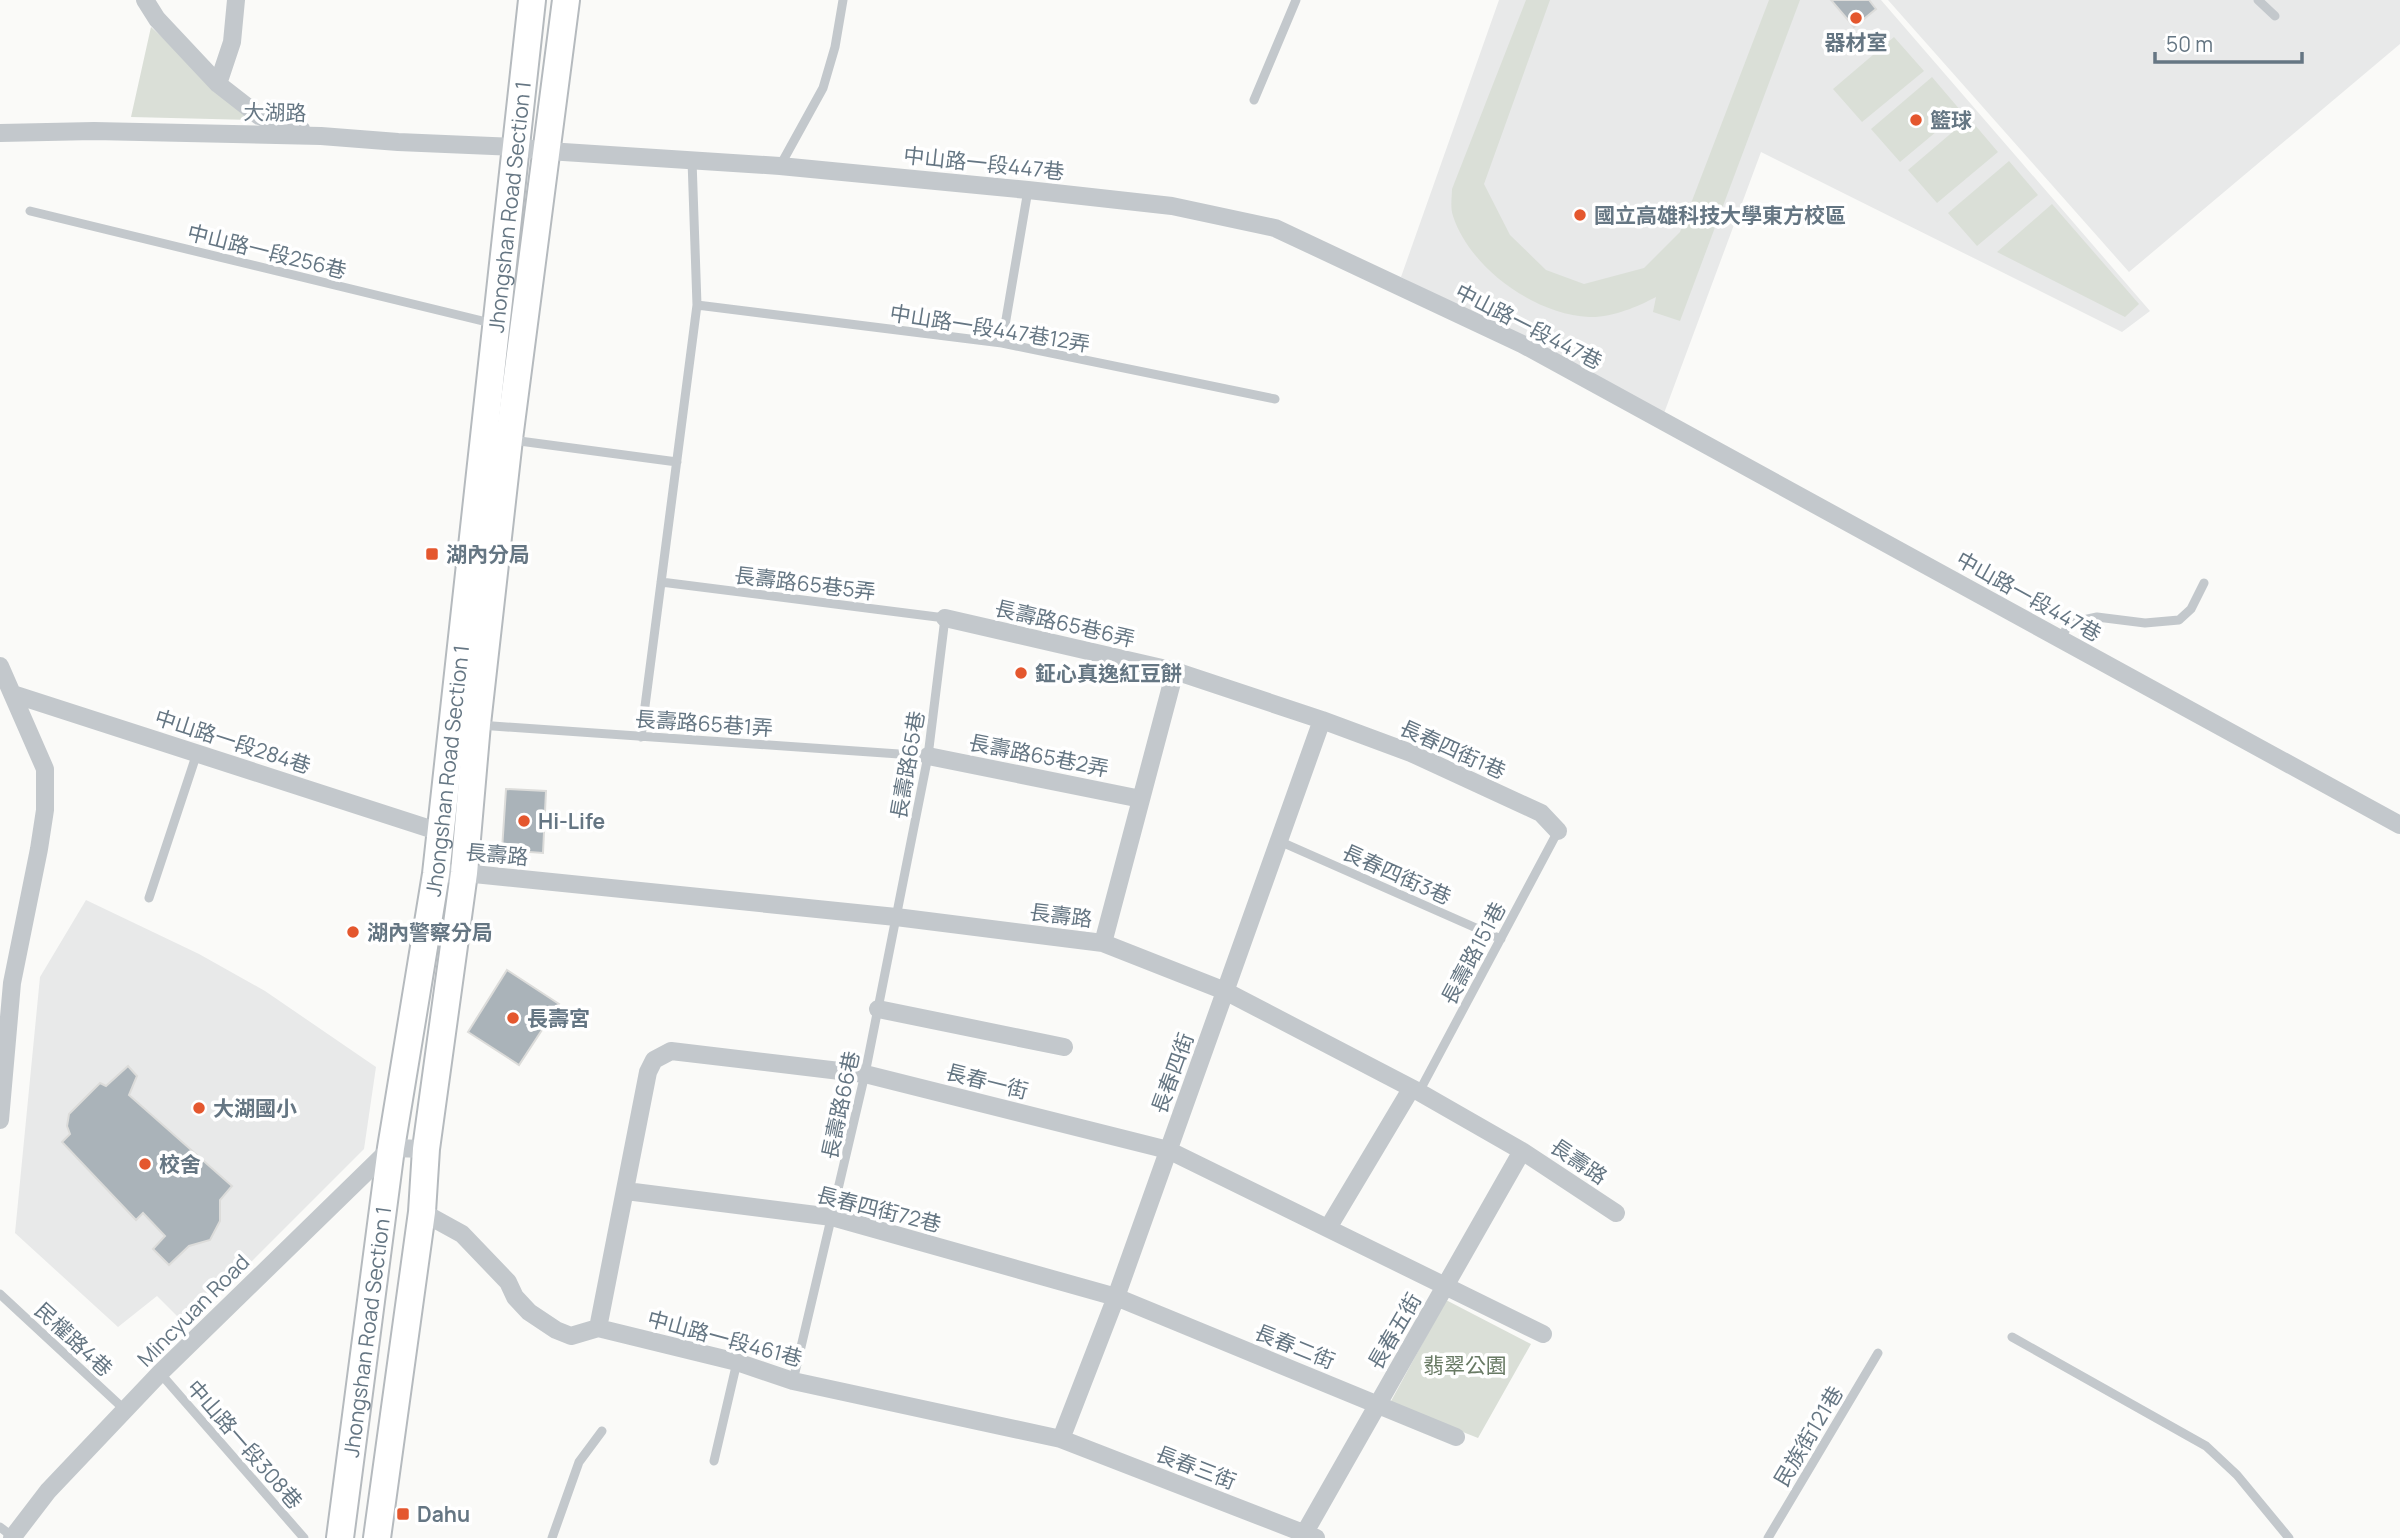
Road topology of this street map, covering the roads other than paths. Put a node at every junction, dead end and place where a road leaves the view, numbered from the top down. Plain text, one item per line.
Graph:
1 (145, 0) edge
2 (236, 0) edge
3 (532, 0) edge
4 (566, 0) edge
5 (844, 0) edge
6 (1296, 0) edge
7 (2258, 0) edge
8 (2275, 16) dead end
9 (218, 84) junction
10 (1254, 100) dead end
11 (0, 133) edge
12 (321, 136) junction
13 (515, 147) junction
14 (548, 151) junction
15 (692, 160) junction
16 (780, 166) junction
17 (1028, 190) junction
18 (30, 211) dead end
19 (697, 305) junction
20 (497, 324) junction
21 (1002, 343) junction
22 (1275, 399) dead end
23 (509, 439) junction
24 (677, 462) junction
25 (661, 582) junction
26 (2204, 583) dead end
27 (945, 618) junction
28 (2062, 639) junction
29 (0, 666) edge
30 (1175, 671) junction
31 (13, 694) junction
32 (1322, 720) junction
33 (477, 724) junction
34 (641, 737) junction
35 (197, 753) junction
36 (928, 756) junction
37 (1141, 799) junction
38 (2400, 825) edge
39 (1558, 831) joint
40 (440, 832) junction
41 (1279, 841) junction
42 (464, 873) junction
43 (436, 874) junction
44 (149, 898) dead end
45 (896, 917) junction
46 (1501, 939) junction
47 (1103, 943) junction
48 (1225, 991) junction
49 (878, 1009) junction
50 (1064, 1047) dead end
51 (865, 1074) junction
52 (1415, 1090) junction
53 (0, 1120) edge
54 (391, 1148) junction
55 (426, 1149) junction
56 (1168, 1150) junction
57 (1522, 1151) junction
58 (626, 1191) junction
59 (422, 1212) junction
60 (1616, 1213) dead end
61 (832, 1217) junction
62 (1328, 1228) junction
63 (1445, 1286) junction
64 (0, 1294) edge
65 (1116, 1297) junction
66 (598, 1328) junction
67 (1543, 1334) dead end
68 (2012, 1337) dead end
69 (1878, 1353) dead end
70 (737, 1362) junction
71 (160, 1373) junction
72 (793, 1381) junction
73 (1377, 1405) junction
74 (125, 1410) junction
75 (602, 1432) dead end
76 (1456, 1437) dead end
77 (1061, 1439) junction
78 (714, 1461) dead end
79 (8, 1534) edge
80 (1310, 1536) edge
81 (304, 1538) edge
82 (340, 1538) edge
83 (377, 1538) edge
84 (552, 1538) edge
85 (1768, 1538) edge
86 (2289, 1538) edge

1 - 9 street
2 - 9 street
3 - 13 main road, Jhongshan Road Section 1
4 - 14 main road, Jhongshan Road Section 1
5 - 16 lane
6 - 10 lane
7 - 8 lane
9 - 12 street
11 - 12 street, 大湖路
12 - 13 street, 大湖路
13 - 14 street, 大湖路
13 - 20 main road, Jhongshan Road Section 1
14 - 15 street, 中山路一段447巷
14 - 23 main road, Jhongshan Road Section 1
15 - 16 street, 中山路一段447巷
15 - 19 lane
16 - 17 street, 中山路一段447巷
17 - 21 lane
17 - 28 street, 中山路一段447巷
18 - 20 lane, 中山路一段256巷
19 - 21 lane, 中山路一段447巷12弄
19 - 24 lane
20 - 40 main road, Jhongshan Road Section 1
21 - 22 lane, 中山路一段447巷12弄
23 - 24 lane
23 - 33 main road, Jhongshan Road Section 1
24 - 25 lane
25 - 27 lane, 長壽路65巷5弄
25 - 34 lane
26 - 28 lane
27 - 30 street, 長壽路65巷6弄
27 - 36 lane, 長壽路65巷
28 - 38 street, 中山路一段447巷
29 - 31 street
30 - 32 street, 長壽路65巷6弄
30 - 37 street
31 - 35 street, 中山路一段284巷
31 - 53 street
32 - 39 street, 長春四街1巷
32 - 41 street, 長春四街
33 - 34 lane, 長壽路65巷1弄
33 - 42 main road, Jhongshan Road Section 1
34 - 36 lane, 長壽路65巷1弄
35 - 40 street, 中山路一段284巷
35 - 44 lane
36 - 37 street, 長壽路65巷2弄
36 - 45 lane, 長壽路65巷
37 - 47 street
39 - 46 lane, 長壽路151巷
40 - 43 main road, Jhongshan Road Section 1
41 - 46 lane, 長春四街3巷
41 - 48 street, 長春四街
42 - 43 street, 長壽路
42 - 45 street, 長壽路
42 - 55 main road, Jhongshan Road Section 1
43 - 54 main road, Jhongshan Road Section 1
45 - 47 street, 長壽路
45 - 49 lane, 長壽路66巷
46 - 52 lane, 長壽路151巷
47 - 48 street, 長壽路
48 - 52 street, 長壽路
48 - 56 street, 長春四街
49 - 50 street
49 - 51 lane, 長壽路66巷
51 - 56 street, 長春一街
51 - 58 street, 長春一街
51 - 61 lane, 長壽路66巷
52 - 57 street, 長壽路
52 - 62 street
54 - 55 street
54 - 71 street, Mincyuan Road
54 - 82 main road, Jhongshan Road Section 1
55 - 59 main road, Jhongshan Road Section 1
56 - 62 street, 長春一街
56 - 65 street, 長春四街
57 - 60 street, 長壽路
57 - 63 street, 長春五街
58 - 61 street, 長春四街72巷
58 - 66 street, 長春一街
59 - 66 street, 中山路一段461巷
59 - 83 main road, Jhongshan Road Section 1
61 - 65 street, 長春四街72巷
61 - 72 lane, 長壽路66巷
62 - 63 street, 長春一街
63 - 67 street, 長春一街
63 - 73 street, 長春五街
64 - 74 lane, 民權路4巷
65 - 73 street, 長春二街
65 - 77 street, 長春四街
66 - 70 street, 中山路一段461巷
68 - 86 lane
69 - 85 lane, 民族街121巷
70 - 72 street, 中山路一段461巷
70 - 78 lane
71 - 74 street, Mincyuan Road
71 - 81 lane, 中山路一段308巷
72 - 77 street, 中山路一段461巷
73 - 76 street, 長春二街
73 - 80 street, 長春五街
74 - 79 street, Mincyuan Road
75 - 84 lane
77 - 80 street, 長春三街

